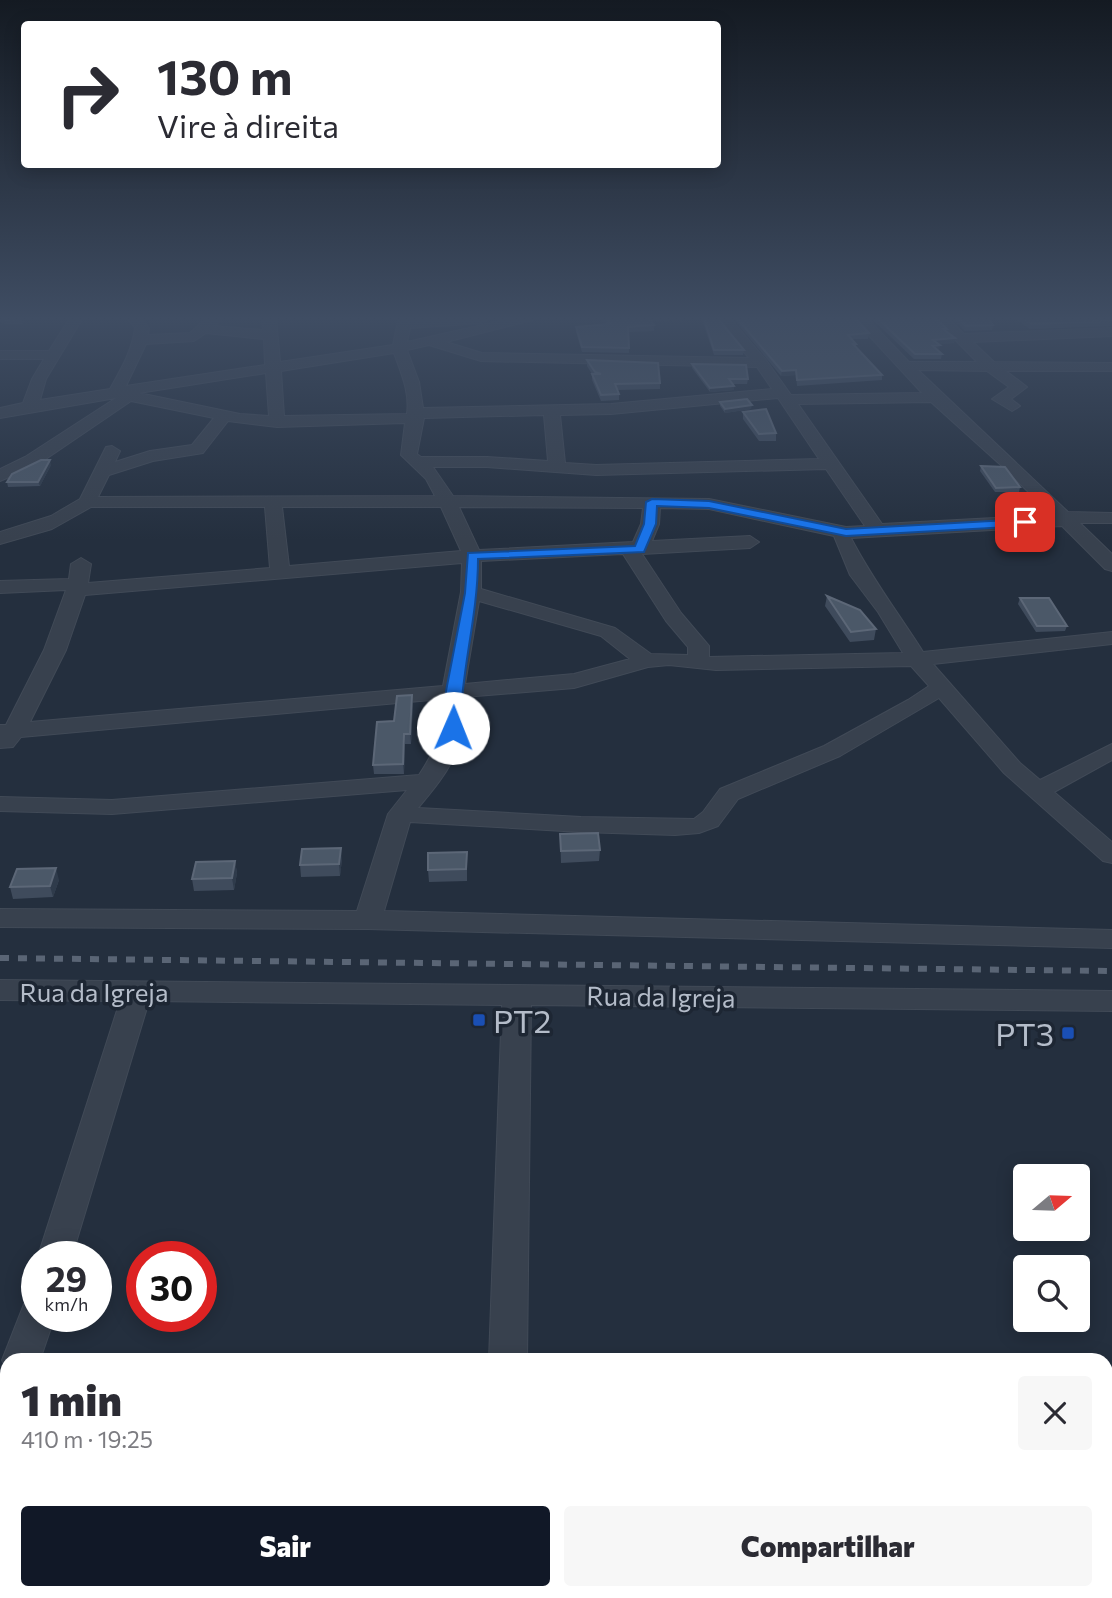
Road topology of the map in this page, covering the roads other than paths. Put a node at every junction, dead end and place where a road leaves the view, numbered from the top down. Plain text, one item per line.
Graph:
1 (36, 391) edge
2 (123, 391) edge
3 (146, 391) edge
4 (275, 391) edge
5 (413, 391) edge
6 (779, 391) edge
7 (929, 391) edge
8 (1013, 391) edge
9 (121, 395) junction
10 (783, 397) junction
11 (935, 397) junction
12 (30, 406) junction
13 (1012, 406) dead end
14 (552, 411) junction
15 (0, 413) edge
16 (224, 416) junction
17 (416, 416) junction
18 (277, 422) junction
19 (112, 451) dead end
20 (415, 462) junction
21 (830, 464) junction
22 (557, 469) junction
23 (702, 469) junction
24 (101, 472) junction
25 (0, 476) edge
26 (87, 502) junction
27 (273, 502) junction
28 (449, 502) junction
29 (652, 502) junction
30 (709, 504) junction
31 (1064, 518) junction
32 (1112, 518) edge
33 (877, 530) junction
34 (846, 533) junction
35 (0, 538) edge
36 (750, 542) dead end
37 (635, 550) junction
38 (472, 556) junction
39 (1111, 563) edge
40 (280, 572) junction
41 (79, 579) junction
42 (0, 587) edge
43 (471, 593) junction
44 (1112, 638) edge
45 (917, 659) junction
46 (646, 661) junction
47 (699, 663) junction
48 (941, 687) junction
49 (453, 691) junction
50 (4, 737) edge
51 (1112, 751) edge
52 (427, 782) junction
53 (1037, 791) junction
54 (0, 804) edge
55 (400, 814) junction
56 (1112, 855) edge
57 (0, 918) edge
58 (369, 920) junction
59 (1112, 939) edge
60 (0, 990) edge
61 (138, 991) junction
62 (517, 994) junction
63 (1112, 1001) edge
64 (60, 1241) edge
65 (31, 1332) edge
66 (23, 1353) edge
67 (508, 1353) edge

1 - 12 street
2 - 9 street
3 - 9 street
4 - 18 street
5 - 17 street
6 - 10 street
7 - 11 street
8 - 13 street
9 - 12 street
9 - 16 street
9 - 25 street
10 - 11 street
10 - 14 street
10 - 21 street
11 - 31 street
12 - 15 street
14 - 17 street
14 - 22 street
16 - 18 street
16 - 24 street
17 - 18 street
17 - 20 street
19 - 24 street
20 - 22 street
20 - 28 street
21 - 23 street
21 - 33 street
22 - 23 street
23 - 30 street
24 - 26 street
26 - 27 street
26 - 35 street
27 - 28 street
27 - 40 street
28 - 29 street
28 - 38 street
29 - 30 street
29 - 37 street
30 - 34 street
31 - 32 street
31 - 33 street
31 - 39 street
33 - 34 street
34 - 45 street
36 - 37 street
37 - 38 street
37 - 47 street
38 - 40 street
38 - 43 street
40 - 41 street
41 - 42 street
41 - 50 street
43 - 46 street
43 - 49 street
44 - 45 street
45 - 47 street
45 - 48 street
46 - 47 street
46 - 49 street
48 - 53 street
48 - 55 street
49 - 50 street
49 - 52 street
51 - 53 street
52 - 54 street
52 - 55 street
53 - 56 street
55 - 58 street
57 - 58 street
58 - 59 street
60 - 61 street, Rua da Igreja
61 - 62 street, Rua da Igreja
61 - 64 street
62 - 63 street, Rua da Igreja
62 - 67 street
65 - 66 street

